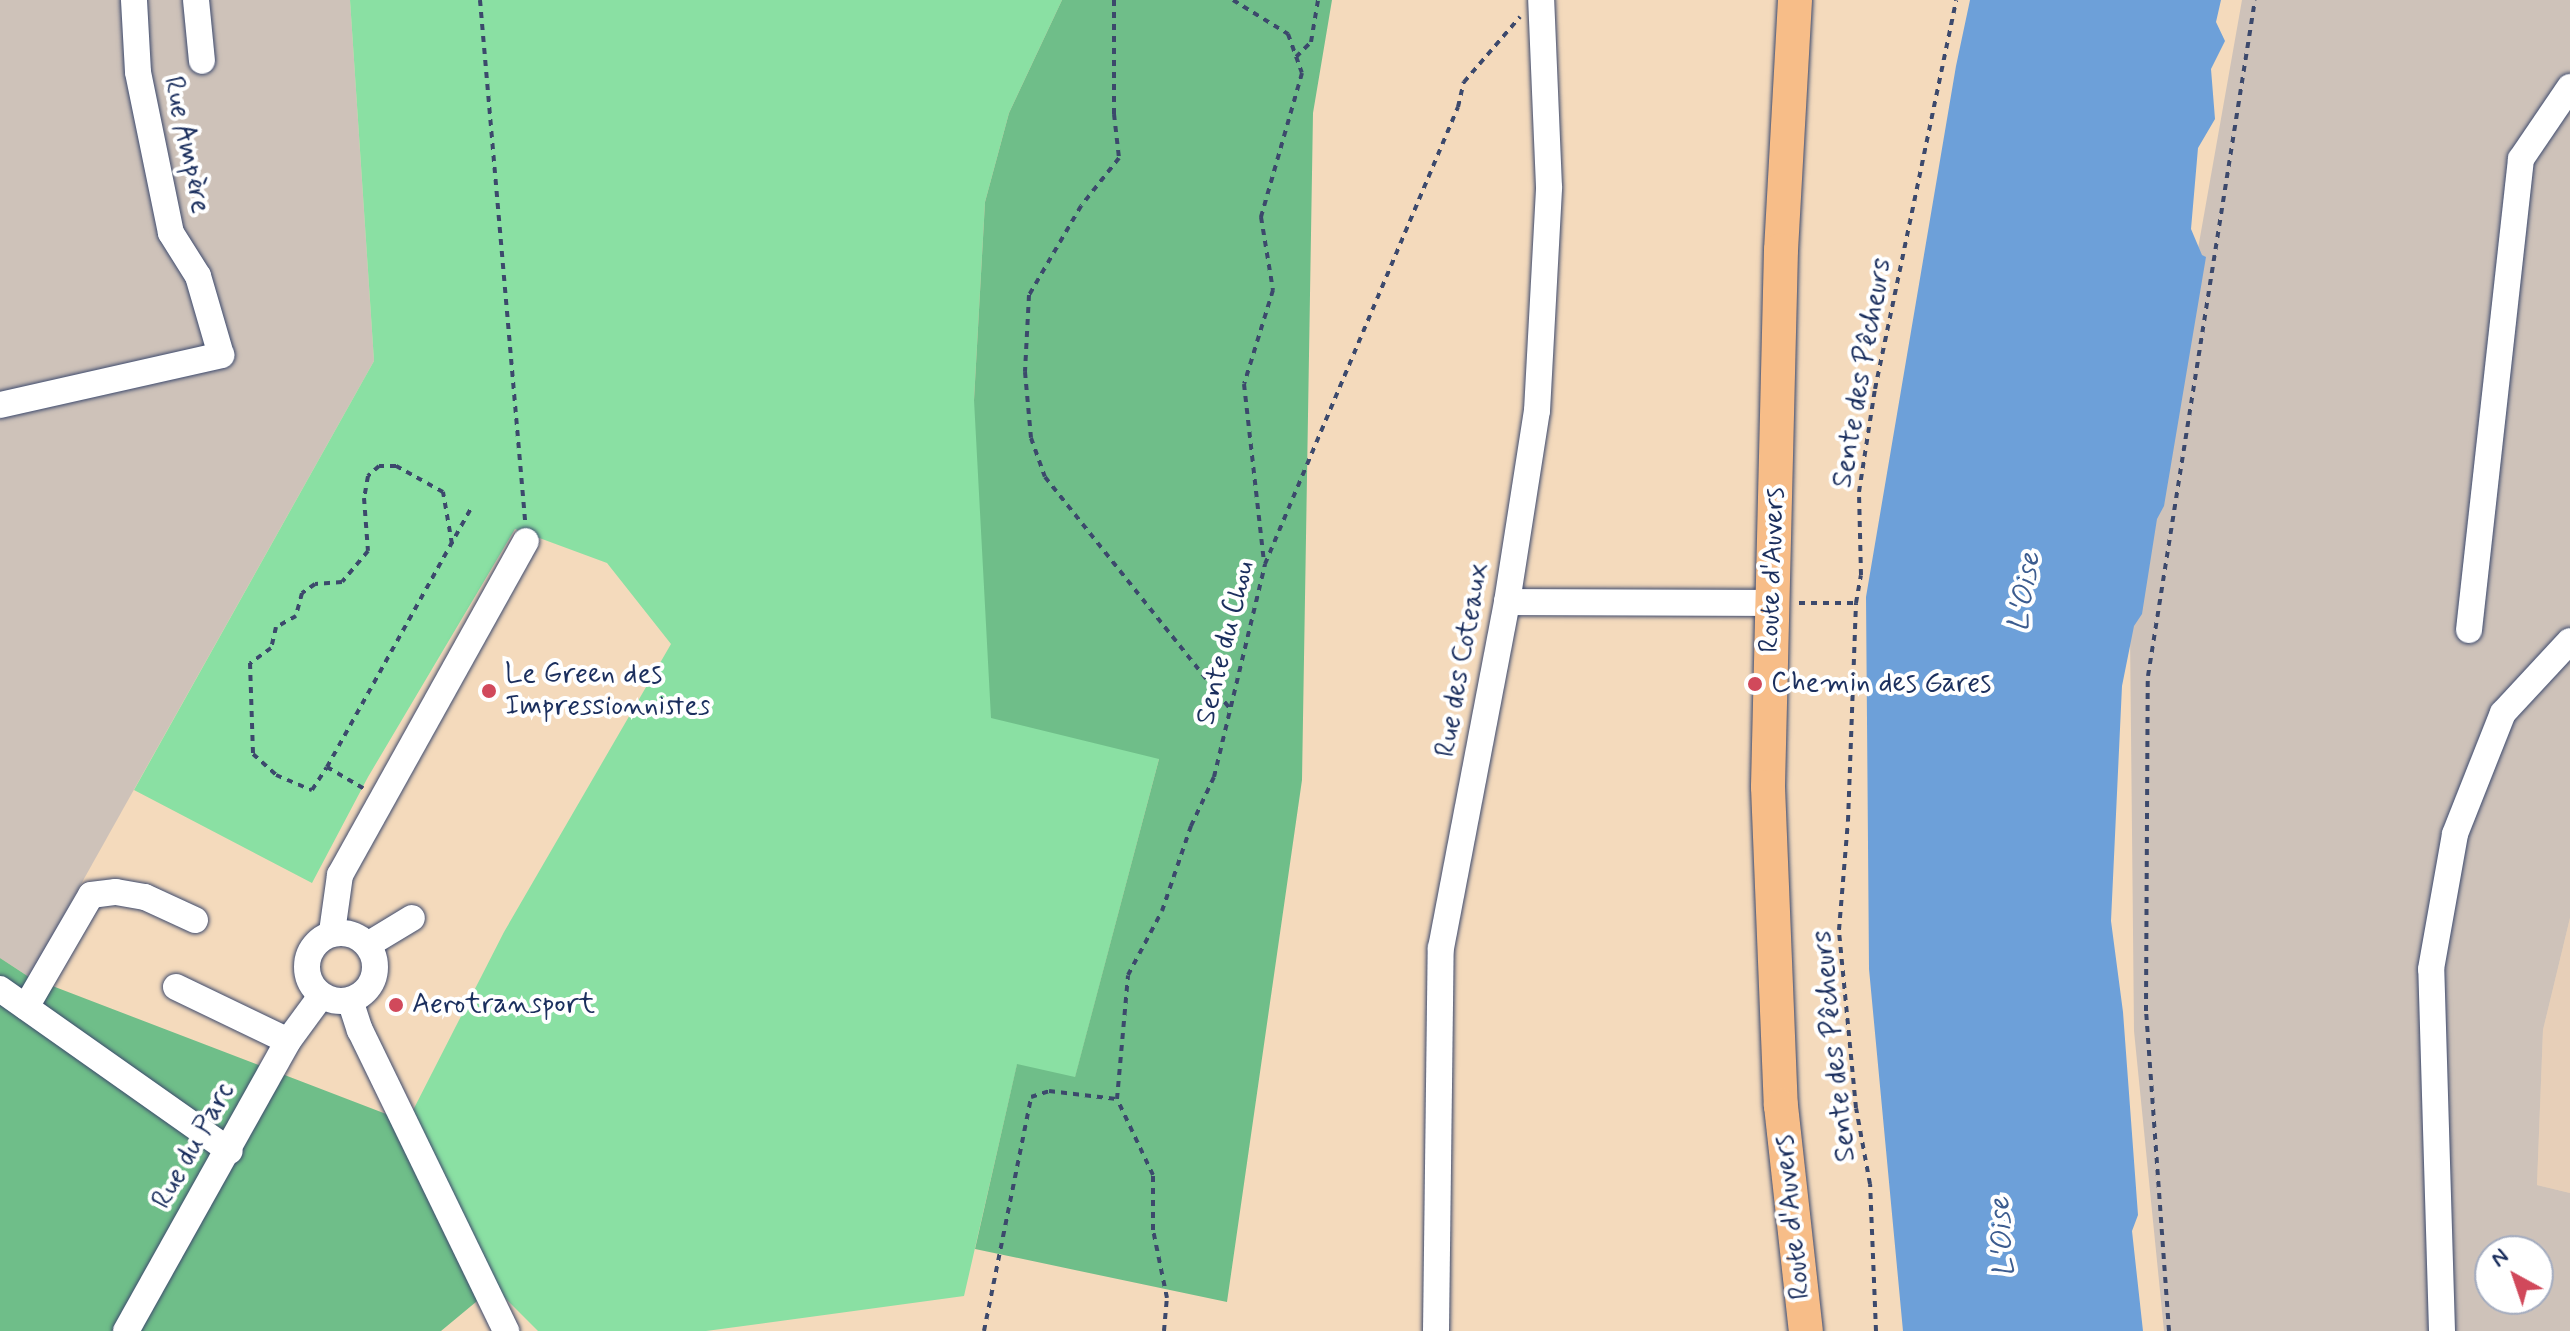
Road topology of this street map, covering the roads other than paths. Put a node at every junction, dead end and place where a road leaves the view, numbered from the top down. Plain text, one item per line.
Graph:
1 (134, 0) edge
2 (196, 0) edge
3 (1795, 0) edge
4 (1532, 6) edge
5 (202, 61) dead end
6 (2570, 87) edge
7 (0, 405) edge
8 (526, 541) road end
9 (1507, 602) junction
10 (1772, 603) junction
11 (2469, 630) dead end
12 (2570, 641) edge
13 (412, 918) dead end
14 (195, 920) dead end
15 (332, 932) junction
16 (369, 944) junction
17 (176, 987) dead end
18 (0, 989) edge
19 (321, 996) junction
20 (350, 1000) junction
21 (26, 1007) junction
22 (288, 1041) junction
23 (230, 1151) junction
24 (126, 1331) edge
25 (506, 1331) edge
26 (1436, 1331) edge
27 (1806, 1331) edge
28 (2442, 1331) edge

1 - 7 street, Rue Ampère
2 - 5 street
3 - 10 main road, Route d'Auvers
4 - 9 street, Rue des Coteaux
6 - 11 street
8 - 15 street
9 - 10 street
9 - 26 street, Rue des Coteaux
10 - 27 main road, Route d'Auvers
12 - 28 street
13 - 16 street
14 - 21 street
15 - 16 street
15 - 19 street
16 - 20 street
17 - 22 street
18 - 21 street
19 - 20 street
19 - 22 street, Rue du Parc
20 - 25 street
21 - 23 street
22 - 23 street, Rue du Parc
23 - 24 street, Rue du Parc

